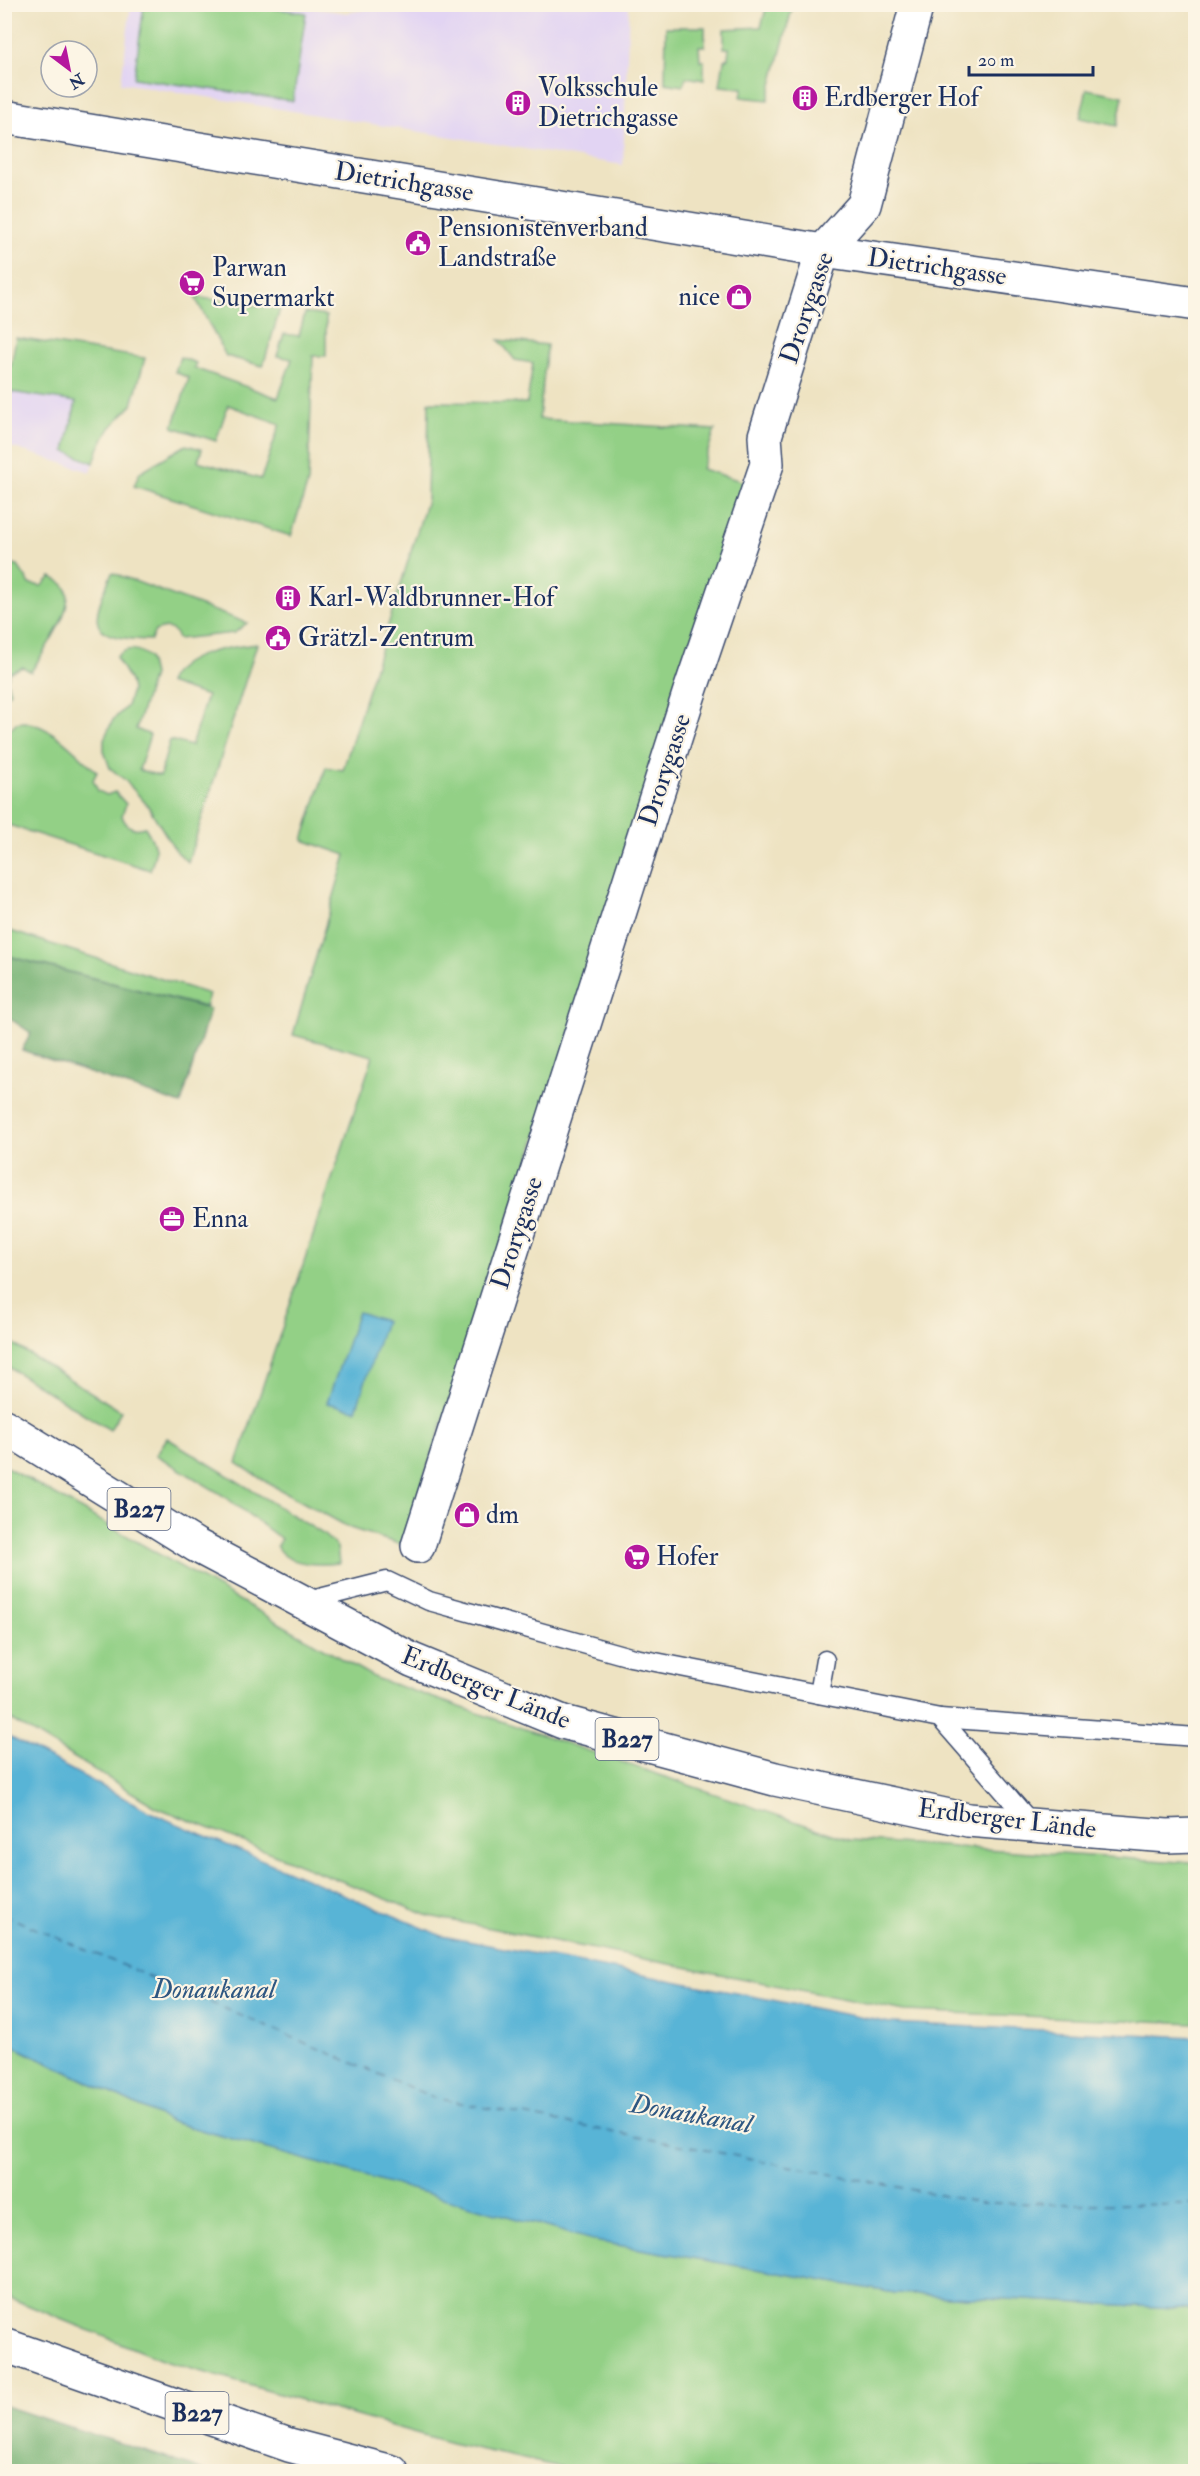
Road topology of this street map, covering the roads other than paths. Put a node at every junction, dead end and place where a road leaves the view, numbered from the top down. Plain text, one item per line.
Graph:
1 (917, 4) edge
2 (4, 117) edge
3 (823, 251) junction
4 (1196, 304) edge
5 (4, 1426) edge
6 (418, 1546) dead end
7 (304, 1602) junction
8 (825, 1660) dead end
9 (819, 1694) junction
10 (939, 1718) junction
11 (1196, 1737) edge
12 (1034, 1825) junction
13 (1196, 1835) edge
14 (4, 2345) edge
15 (392, 2472) edge

1 - 3 street, Drorygasse
2 - 3 street, Dietrichgasse
3 - 4 street, Dietrichgasse
3 - 6 street, Drorygasse
5 - 7 street, Erdberger Lände / B227
7 - 9 lane
7 - 12 street, Erdberger Lände / B227
8 - 9 lane
9 - 10 lane
10 - 11 lane
10 - 12 lane
12 - 13 street, Erdberger Lände / B227
14 - 15 street, B227

